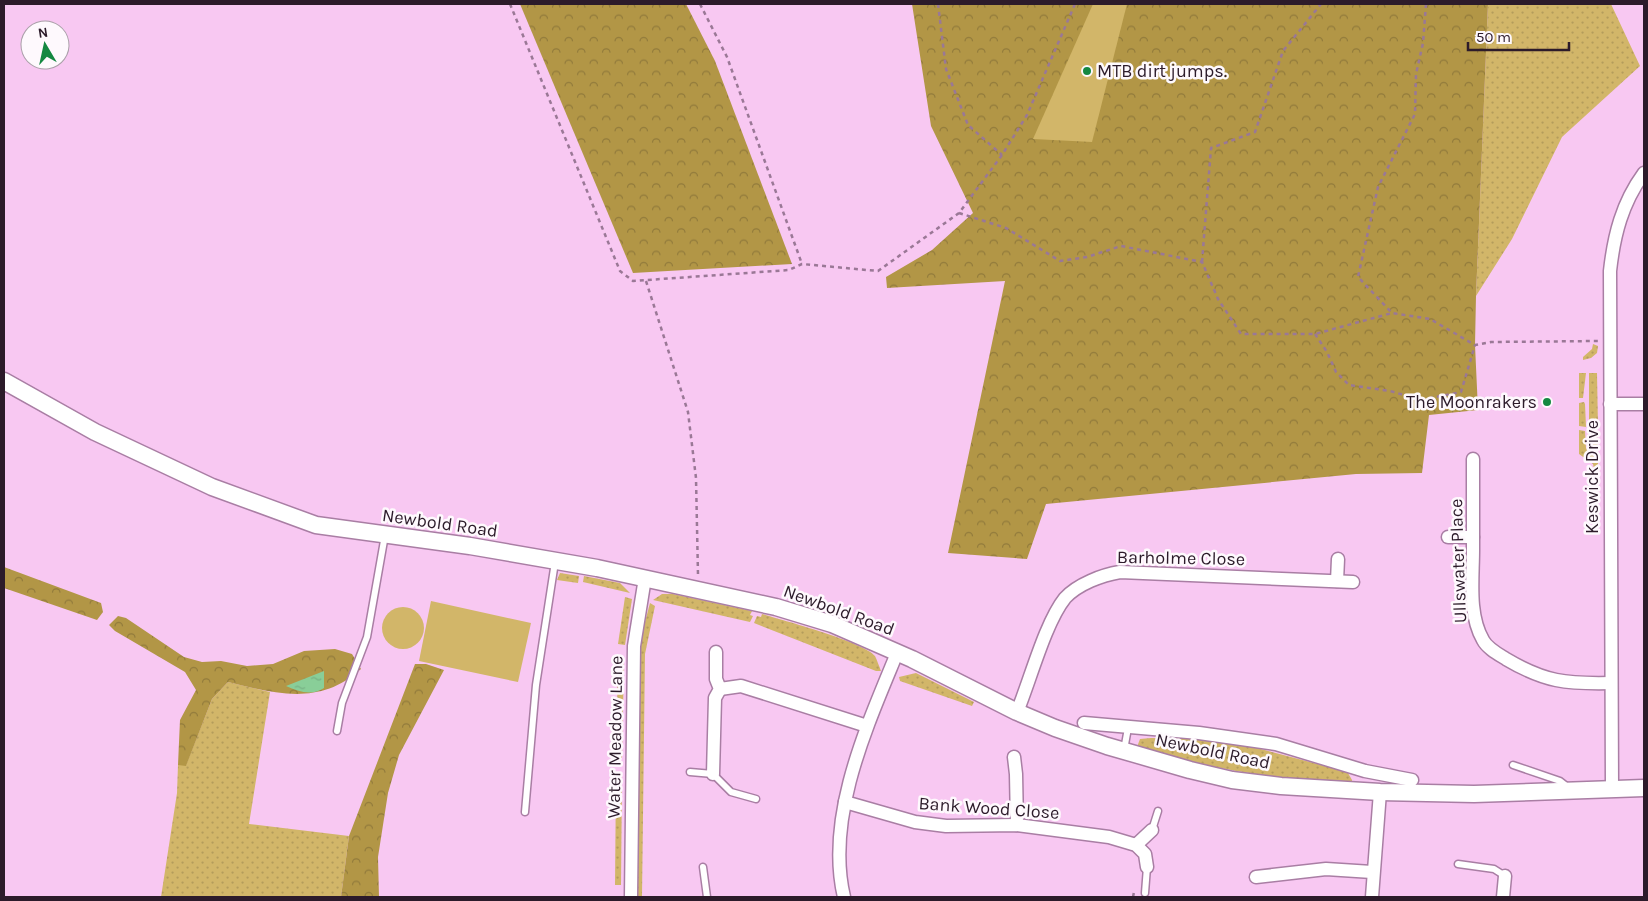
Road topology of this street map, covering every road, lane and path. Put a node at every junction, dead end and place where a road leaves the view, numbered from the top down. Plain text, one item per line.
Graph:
1 (510, 4) edge
2 (700, 4) edge
3 (938, 4) edge
4 (1075, 4) edge
5 (1321, 4) edge
6 (1426, 4) edge
7 (1002, 155) junction
8 (1644, 173) edge
9 (959, 213) junction
10 (1202, 262) junction
11 (802, 264) junction
12 (646, 280) junction
13 (1392, 313) junction
14 (1315, 334) junction
15 (1609, 341) junction
16 (1475, 345) junction
17 (4, 381) edge
18 (1610, 404) junction
19 (1644, 404) edge
20 (1473, 459) dead end
21 (385, 535) junction
22 (1448, 537) dead end
23 (1473, 537) junction
24 (1338, 559) dead end
25 (555, 561) junction
26 (645, 578) junction
27 (1337, 581) junction
28 (1353, 582) dead end
29 (698, 590) junction
30 (716, 652) dead end
31 (897, 653) junction
32 (1611, 683) junction
33 (720, 689) junction
34 (1017, 712) junction
35 (1084, 724) dead end
36 (867, 726) junction
37 (1128, 728) junction
38 (337, 731) dead end
39 (1124, 751) junction
40 (1014, 757) dead end
41 (1514, 765) dead end
42 (690, 772) dead end
43 (713, 774) junction
44 (1412, 780) dead end
45 (1363, 781) junction
46 (1612, 788) junction
47 (1644, 788) edge
48 (1571, 791) junction
49 (1380, 792) junction
50 (756, 799) dead end
51 (845, 802) junction
52 (1158, 811) dead end
53 (525, 812) dead end
54 (1017, 825) junction
55 (1152, 830) joint
56 (1136, 845) junction
57 (1458, 864) dead end
58 (703, 867) dead end
59 (1147, 867) joint
60 (1372, 872) junction
61 (1505, 876) joint
62 (1256, 877) dead end
63 (1145, 893) dead end
64 (631, 897) edge
65 (707, 897) edge
66 (841, 897) edge
67 (1372, 897) edge
68 (1503, 897) edge

1 - 12 path
2 - 11 path
3 - 7 path
4 - 7 path
5 - 10 path
6 - 13 path
7 - 9 path
8 - 15 street, Keswick Drive
9 - 10 path
9 - 11 path
10 - 14 path
11 - 12 path
12 - 29 path
13 - 14 path
13 - 16 path
14 - 16 path
15 - 16 path
15 - 18 street, Keswick Drive
17 - 21 main road, Newbold Road
18 - 19 street
18 - 32 street, Keswick Drive
20 - 23 street, Ullswater Place
21 - 25 main road, Newbold Road
21 - 38 lane
22 - 23 street
23 - 32 street, Ullswater Place
24 - 27 street
25 - 26 main road, Newbold Road
25 - 53 lane
26 - 29 main road, Newbold Road
26 - 64 street, Water Meadow Lane
27 - 28 street, Barholme Close
27 - 34 street, Barholme Close
29 - 31 main road, Newbold Road
30 - 33 street
31 - 34 main road, Newbold Road
31 - 36 street
32 - 46 street, Keswick Drive
33 - 36 street
33 - 43 street
34 - 39 main road, Newbold Road
35 - 37 street, Newbold Road
36 - 51 street
37 - 39 lane
37 - 45 street, Newbold Road
39 - 45 main road, Newbold Road
40 - 54 street
41 - 48 lane
42 - 43 lane
43 - 50 lane
44 - 45 street, Newbold Road
45 - 49 main road, Newbold Road
46 - 47 main road, Newbold Road
46 - 48 main road, Newbold Road
48 - 49 main road, Newbold Road
49 - 60 street
51 - 54 street, Bank Wood Close
51 - 66 street
52 - 55 lane
54 - 56 street, Bank Wood Close
55 - 56 street
56 - 59 street
57 - 61 lane
58 - 65 lane
59 - 63 lane
60 - 62 street
60 - 67 street
61 - 68 street

